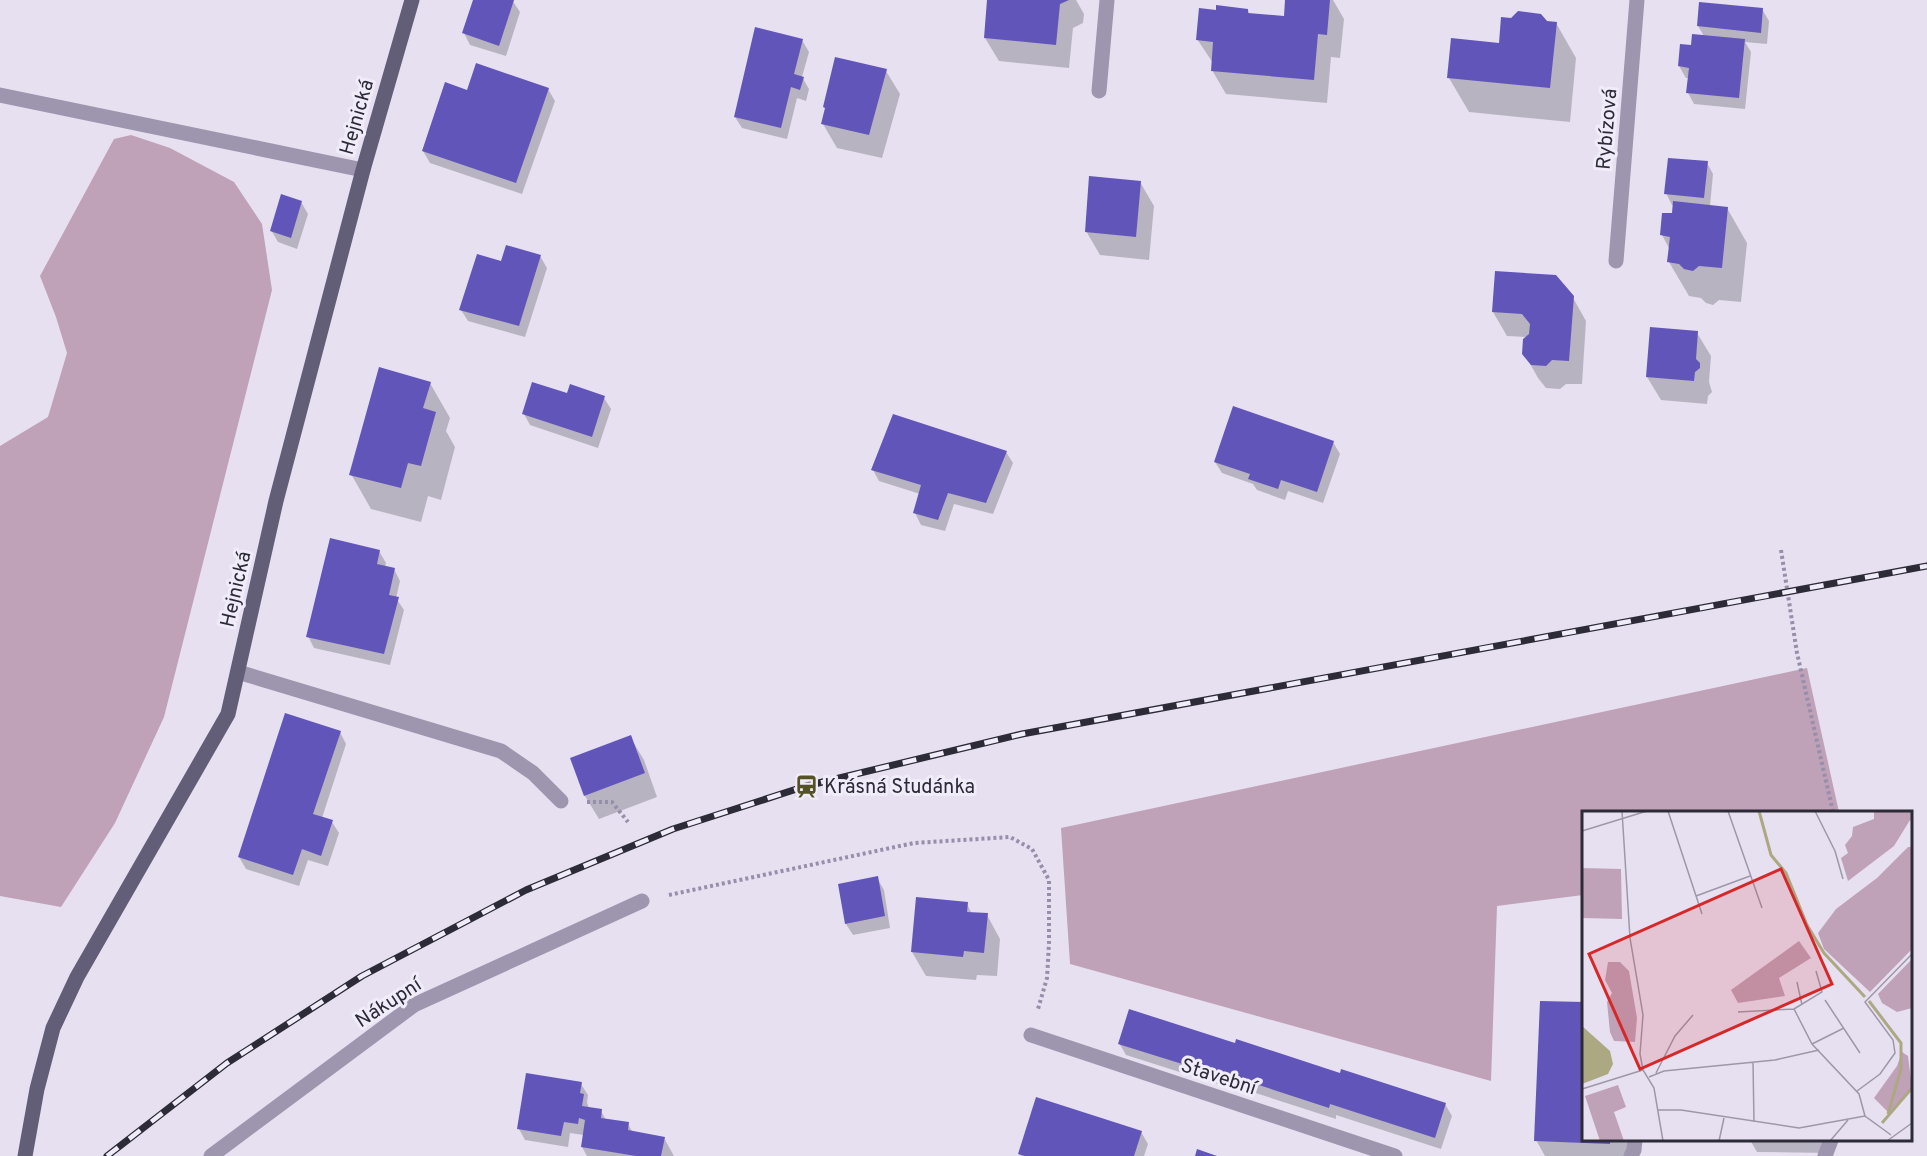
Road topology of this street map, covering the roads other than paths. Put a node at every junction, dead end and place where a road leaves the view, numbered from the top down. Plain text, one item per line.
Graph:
1 (412, 0) edge
2 (1107, 0) edge
3 (1637, 0) edge
4 (1098, 91) dead end
5 (0, 95) edge
6 (363, 170) junction
7 (1616, 261) dead end
8 (238, 672) junction
9 (561, 801) road end
10 (642, 901) road end
11 (1030, 1035) road end
12 (1635, 1141) edge
13 (1831, 1141) edge
14 (25, 1156) edge
15 (211, 1156) edge
16 (1395, 1156) edge
17 (1631, 1156) edge
18 (1825, 1156) edge

1 - 6 main road, Hejnická
2 - 4 street
3 - 7 street, Rybízová
5 - 6 street
6 - 8 main road, Hejnická
8 - 9 street
8 - 14 main road, Hejnická
10 - 15 street, Nákupní
11 - 16 street, Stavební
12 - 17 street
13 - 18 street

